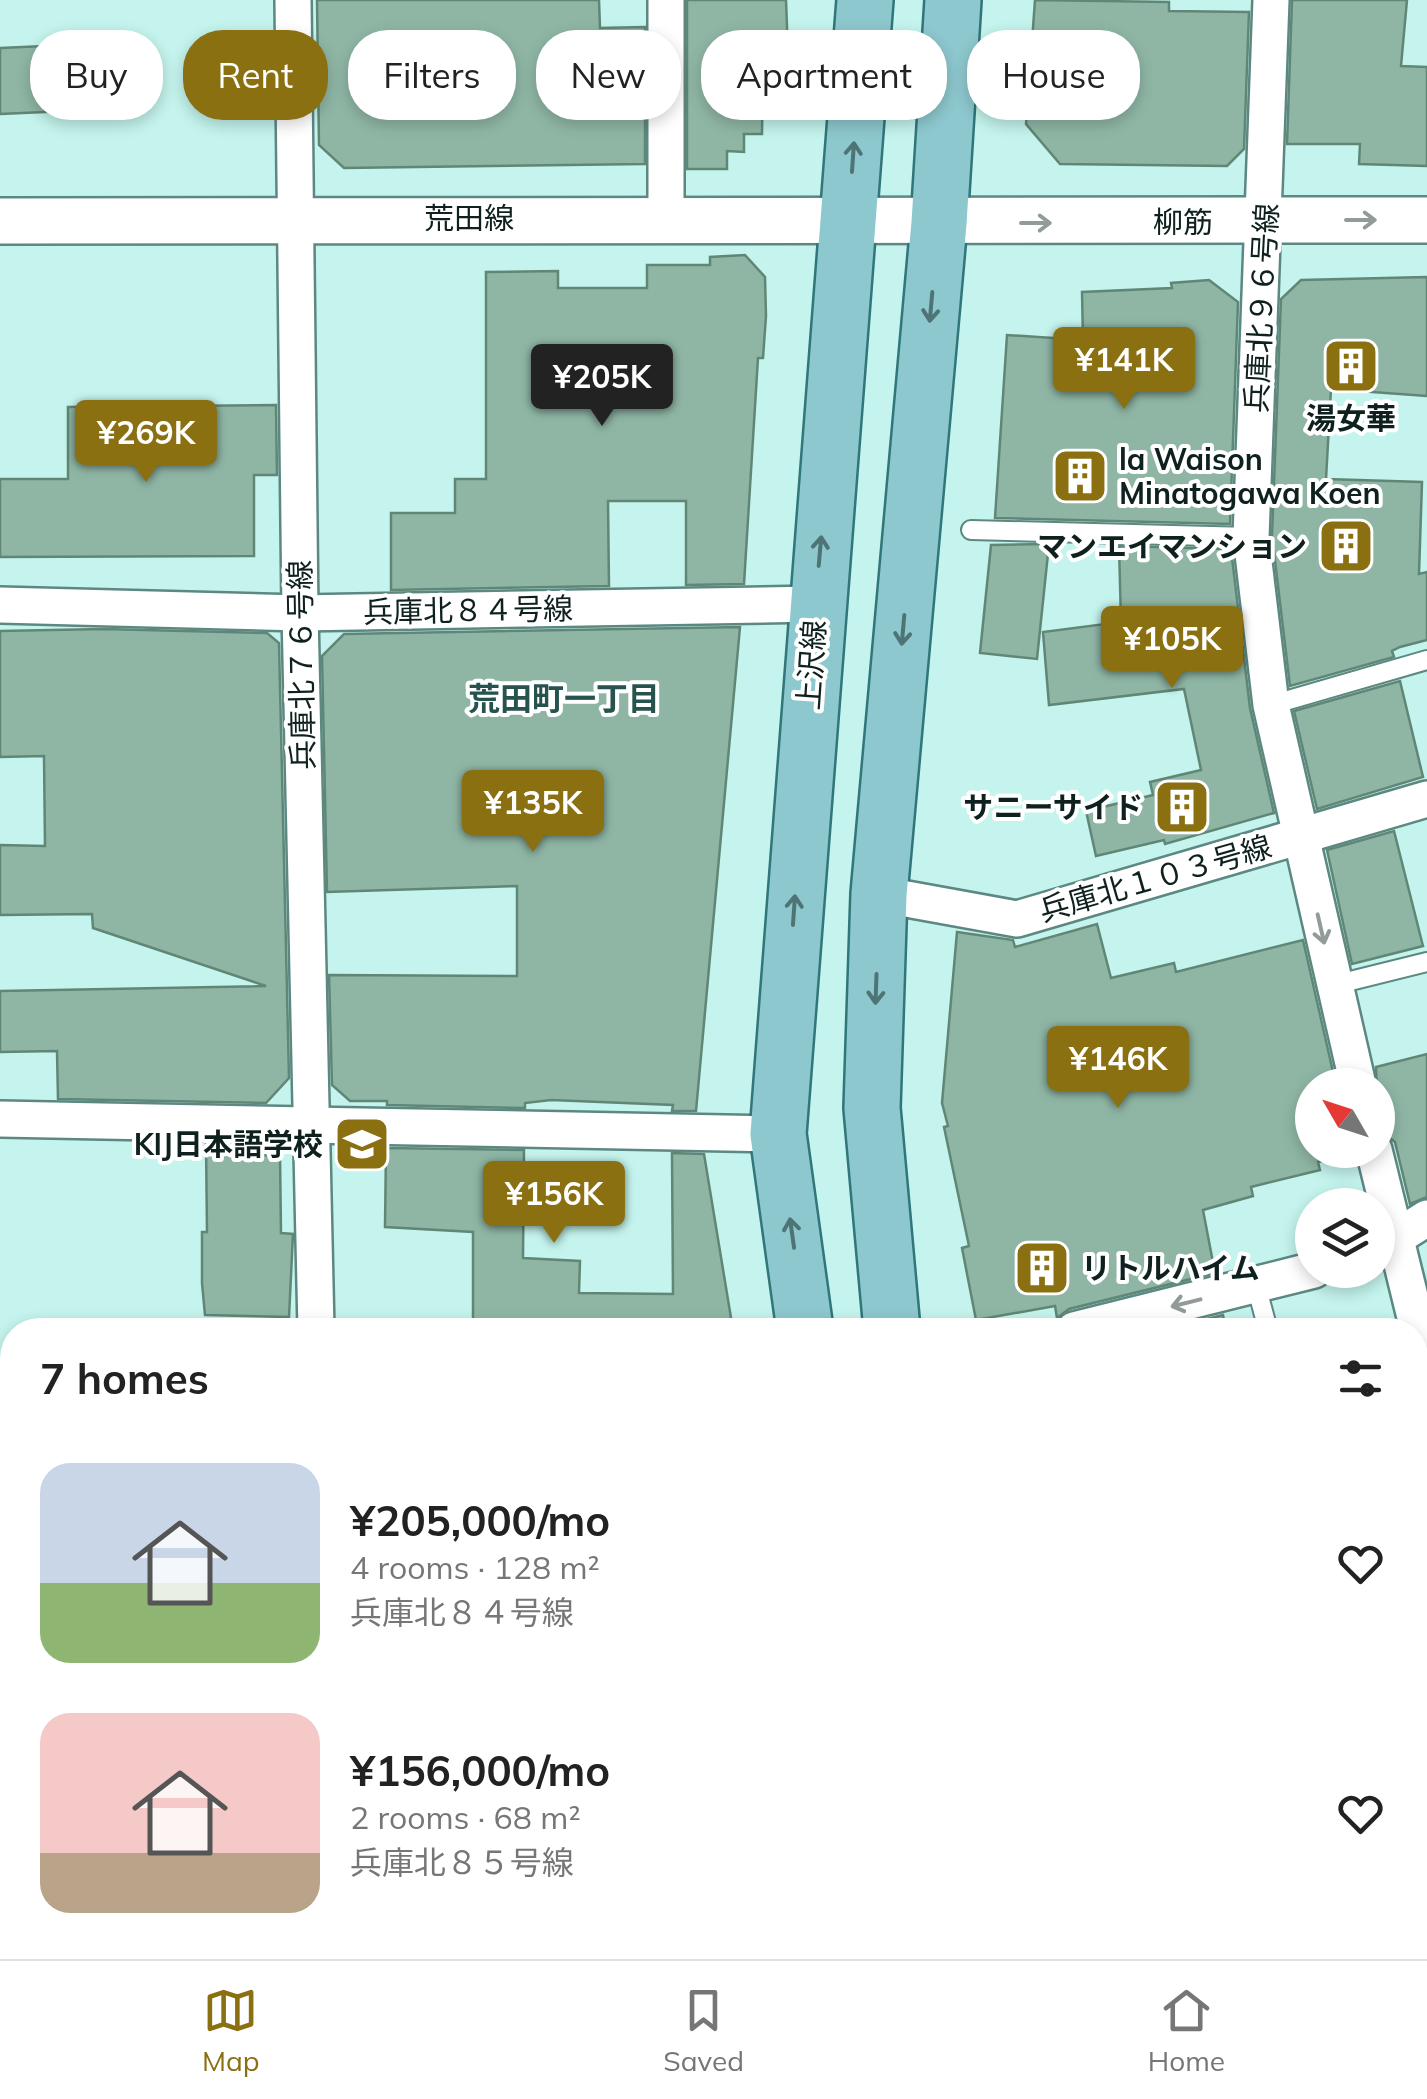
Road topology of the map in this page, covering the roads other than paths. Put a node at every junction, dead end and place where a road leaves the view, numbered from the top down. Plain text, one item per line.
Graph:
1 (293, 0) edge
2 (666, 0) edge
3 (865, 0) edge
4 (952, 0) edge
5 (1271, 0) edge
6 (666, 218) junction
7 (297, 219) junction
8 (1427, 220) edge
9 (0, 221) edge
10 (1265, 221) junction
11 (848, 223) junction
12 (938, 223) junction
13 (971, 530) dead end
14 (1251, 537) junction
15 (816, 604) junction
16 (0, 605) edge
17 (300, 613) junction
18 (1427, 660) edge
19 (1271, 705) junction
20 (1427, 799) edge
21 (1298, 834) junction
22 (880, 894) junction
23 (1427, 962) edge
24 (1334, 986) junction
25 (1354, 1068) edge
26 (0, 1119) edge
27 (312, 1126) junction
28 (778, 1134) junction
29 (1427, 1218) edge
30 (1395, 1238) edge
31 (1395, 1270) edge
32 (1295, 1275) edge
33 (1256, 1285) junction
34 (316, 1318) edge
35 (803, 1318) edge
36 (891, 1318) edge
37 (1123, 1318) edge
38 (1265, 1318) edge
39 (1411, 1318) edge

1 - 7 street, 兵庫北７６号線
2 - 6 street
11 -> 3 main road, 上沢線
4 - 12 main road
5 - 10 street, 兵庫北９６号線
6 - 7 street, 荒田線
6 - 11 street, 荒田線
7 - 9 street, 荒田線
7 - 17 street, 兵庫北７６号線
10 -> 8 street, 柳筋
12 -> 10 street, 柳筋
10 - 14 street, 兵庫北９６号線
11 - 12 street, 荒田線
15 -> 11 main road, 上沢線
12 -> 22 main road
13 - 14 lane
14 - 19 street, 兵庫北９６号線
15 - 17 street, 兵庫北８４号線
28 -> 15 main road, 上沢線
16 - 17 street, 兵庫北８４号線
17 - 27 street, 兵庫北７６号線
18 - 19 lane
19 - 21 street, 兵庫北９６号線
20 - 21 street, 兵庫北１０３号線
21 - 22 street, 兵庫北１０３号線
21 -> 24 street, 兵庫北９６号線
22 -> 36 main road
23 - 24 lane
24 - 25 street, 兵庫北９６号線
26 - 27 street
27 - 28 street
27 - 34 street, 兵庫北７６号線
35 -> 28 main road, 上沢線
29 - 30 street
31 - 39 street
32 - 33 street
33 -> 37 street
33 - 38 lane

